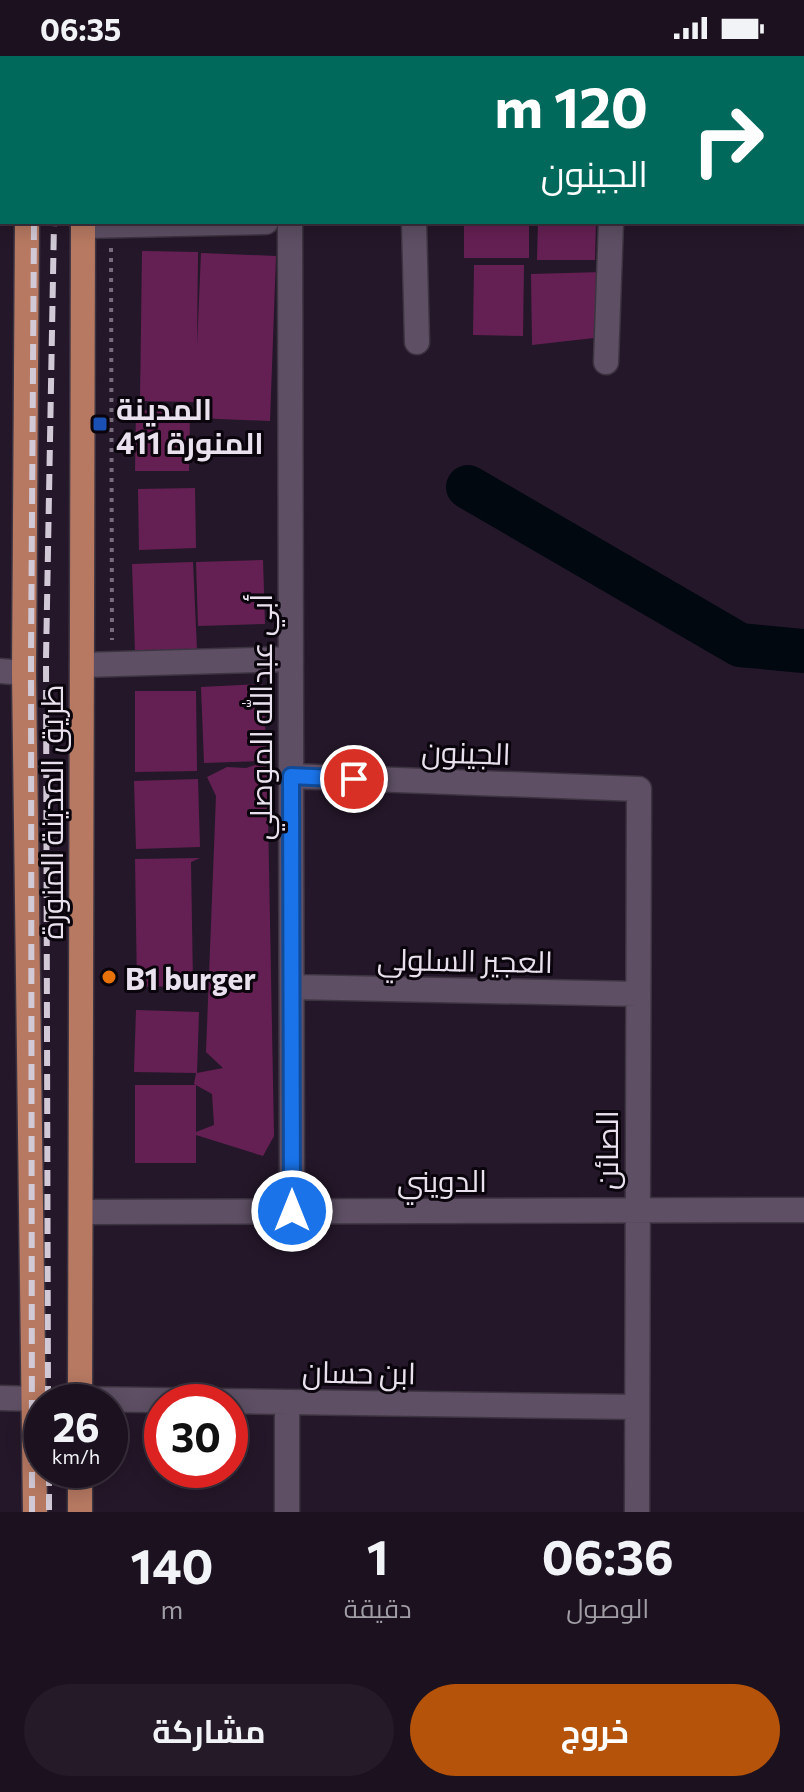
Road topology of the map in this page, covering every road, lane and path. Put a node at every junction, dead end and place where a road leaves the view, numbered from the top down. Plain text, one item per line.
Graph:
1 (27, 224) edge
2 (83, 224) edge
3 (188, 224) edge
4 (290, 224) edge
5 (414, 224) edge
6 (611, 224) edge
7 (111, 226) junction
8 (417, 342) dead end
9 (606, 362) dead end
10 (291, 659) junction
11 (112, 664) junction
12 (82, 665) junction
13 (12, 672) edge
14 (291, 776) junction
15 (639, 789) joint
16 (292, 987) junction
17 (638, 994) junction
18 (637, 1210) junction
19 (804, 1210) edge
20 (292, 1211) junction
21 (81, 1212) junction
22 (36, 1384) edge
23 (80, 1384) edge
24 (0, 1398) edge
25 (24, 1399) edge
26 (128, 1401) edge
27 (287, 1402) junction
28 (637, 1407) junction
29 (35, 1488) edge
30 (80, 1488) edge
31 (35, 1512) edge
32 (80, 1512) edge
33 (287, 1512) edge
34 (637, 1512) edge

1 - 13 main road, طريق المدينة المنورة
2 - 7 street
2 - 12 main road, طريق المدينة المنورة
3 - 7 street
4 - 10 street, أبي عبدالله الموصلي
5 - 8 street
6 - 9 street
7 - 11 path
10 - 11 street
10 - 14 street, أبي عبدالله الموصلي
11 - 12 street
12 - 21 main road, طريق المدينة المنورة
13 - 22 main road, طريق المدينة المنورة
14 - 15 street, الجينون
14 - 16 street, أبي عبدالله الموصلي
15 - 17 street, الصائن
16 - 17 street, العجير السلولي
16 - 20 street, أبي عبدالله الموصلي
17 - 18 street, الصائن
18 - 19 street, الدويني
18 - 20 street, الدويني
18 - 28 street, الصائن
20 - 21 street, الدويني
21 - 23 main road, طريق المدينة المنورة
24 - 25 street
26 - 27 street, ابن حسان
27 - 28 street, ابن حسان
27 - 33 street
28 - 34 street, الصائن
29 - 31 main road, طريق المدينة المنورة
30 - 32 main road

